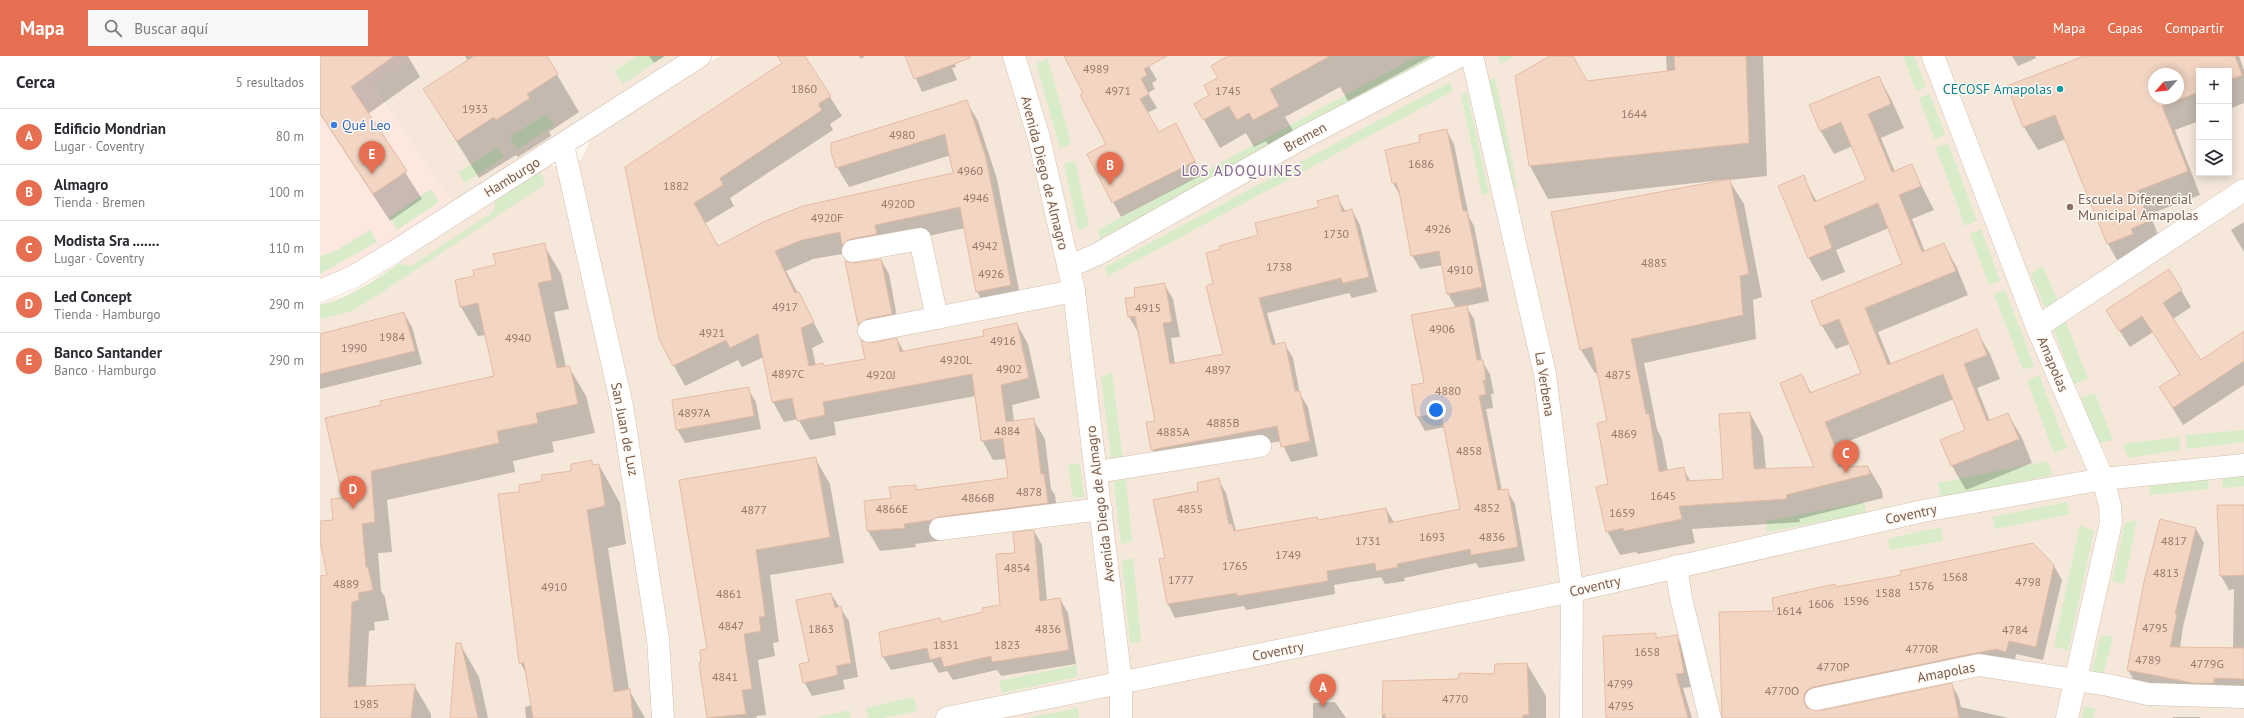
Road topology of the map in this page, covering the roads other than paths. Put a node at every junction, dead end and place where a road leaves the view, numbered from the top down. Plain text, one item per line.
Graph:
1 (700, 56) edge
2 (1014, 56) edge
3 (1460, 56) edge
4 (1472, 56) edge
5 (1933, 56) edge
6 (563, 145) junction
7 (2244, 190) edge
8 (853, 251) dead end
9 (1068, 267) junction
10 (320, 291) edge
11 (1074, 291) junction
12 (937, 318) junction
13 (2037, 327) junction
14 (869, 331) dead end
15 (1260, 446) dead end
16 (2244, 465) edge
17 (1097, 472) junction
18 (2103, 479) junction
19 (1101, 510) junction
20 (940, 529) dead end
21 (1676, 566) junction
22 (1572, 591) junction
23 (2076, 680) junction
24 (1121, 683) junction
25 (2244, 697) edge
26 (1816, 699) dead end
27 (663, 718) edge
28 (947, 718) edge
29 (1121, 718) edge
30 (1571, 718) edge
31 (1710, 718) edge
32 (2067, 718) edge

1 - 6 street, Hamburgo
2 - 9 street, Avenida Diego de Almagro
3 - 9 street, Bremen
4 - 22 street, La Verbena
5 - 13 street, Amapolas
6 - 10 street, Hamburgo
6 - 27 street, San Juan de Luz
7 - 13 street
8 - 12 street
9 - 11 street, Avenida Diego de Almagro
11 - 12 street
11 - 17 street, Avenida Diego de Almagro
12 - 14 street
13 - 18 street, Amapolas
15 - 17 street
16 - 18 street, Coventry
17 - 19 street, Avenida Diego de Almagro
18 - 21 street, Coventry
18 - 23 street, Amapolas
19 - 20 street
19 - 24 street, Avenida Diego de Almagro
21 - 22 street, Coventry
21 - 31 street
22 - 24 street, Coventry
22 - 30 street, La Verbena
23 - 25 street
23 - 26 street, Amapolas
23 - 32 street, Amapolas
24 - 28 street, Coventry
24 - 29 street, Avenida Diego de Almagro

